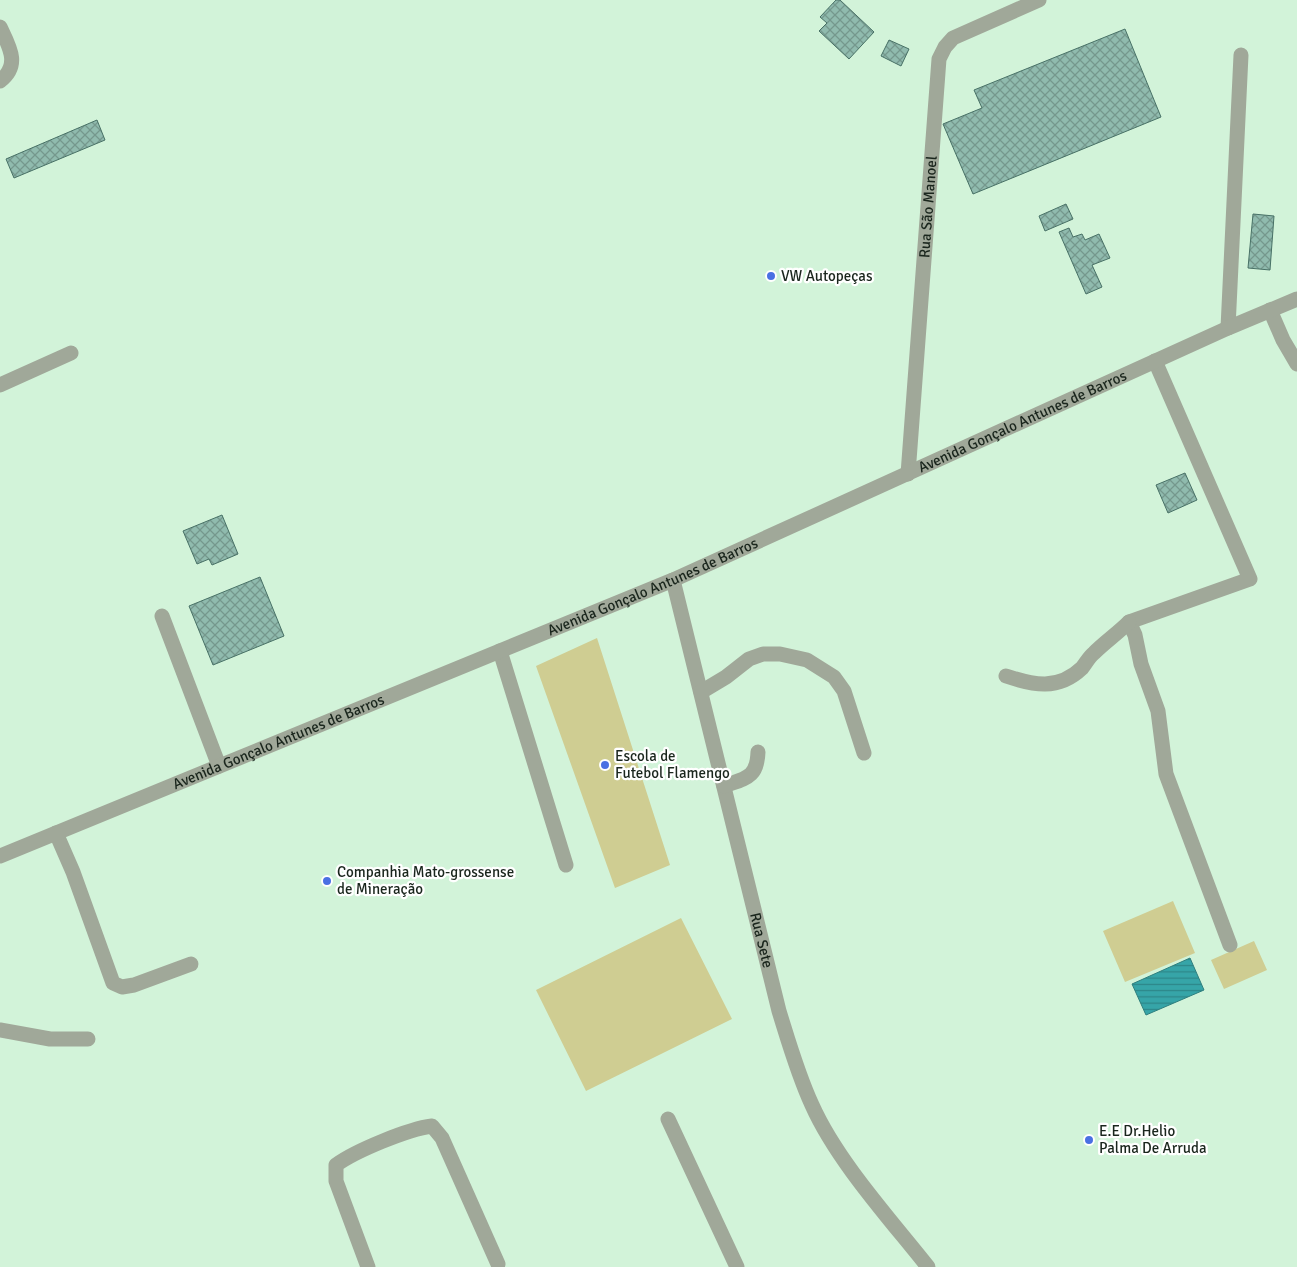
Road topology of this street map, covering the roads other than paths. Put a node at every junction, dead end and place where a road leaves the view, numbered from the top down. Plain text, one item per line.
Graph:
1 (1039, 0) edge
2 (0, 27) edge
3 (1241, 55) dead end
4 (0, 81) edge
5 (1297, 299) edge
6 (1270, 310) junction
7 (1228, 328) junction
8 (71, 354) dead end
9 (1155, 361) junction
10 (1297, 364) edge
11 (0, 385) edge
12 (908, 474) junction
13 (673, 580) junction
14 (162, 616) dead end
15 (1129, 622) junction
16 (500, 651) junction
17 (1006, 676) dead end
18 (701, 692) junction
19 (758, 752) dead end
20 (864, 753) dead end
21 (219, 766) junction
22 (724, 786) junction
23 (56, 832) junction
24 (0, 856) edge
25 (566, 865) dead end
26 (1230, 945) dead end
27 (191, 964) dead end
28 (0, 1030) edge
29 (88, 1039) dead end
30 (668, 1119) dead end
31 (498, 1264) dead end
32 (368, 1267) edge
33 (736, 1267) edge
34 (928, 1267) edge

1 - 12 street, Rua São Manoel
2 - 4 street
3 - 7 street
5 - 6 street, Avenida Gonçalo Antunes de Barros
6 - 7 street, Avenida Gonçalo Antunes de Barros
6 - 10 street
7 - 9 street, Avenida Gonçalo Antunes de Barros
8 - 11 street
9 - 12 street, Avenida Gonçalo Antunes de Barros
9 - 15 street
12 - 13 street, Avenida Gonçalo Antunes de Barros
13 - 16 street, Avenida Gonçalo Antunes de Barros
13 - 18 street, Rua Sete
14 - 21 street
15 - 17 street
15 - 26 street
16 - 21 street, Avenida Gonçalo Antunes de Barros
16 - 25 street
18 - 20 street
18 - 22 street, Rua Sete
19 - 22 street
21 - 23 street, Avenida Gonçalo Antunes de Barros
22 - 34 street, Rua Sete
23 - 24 street, Avenida Gonçalo Antunes de Barros
23 - 27 street
28 - 29 street
30 - 33 street
31 - 32 street

